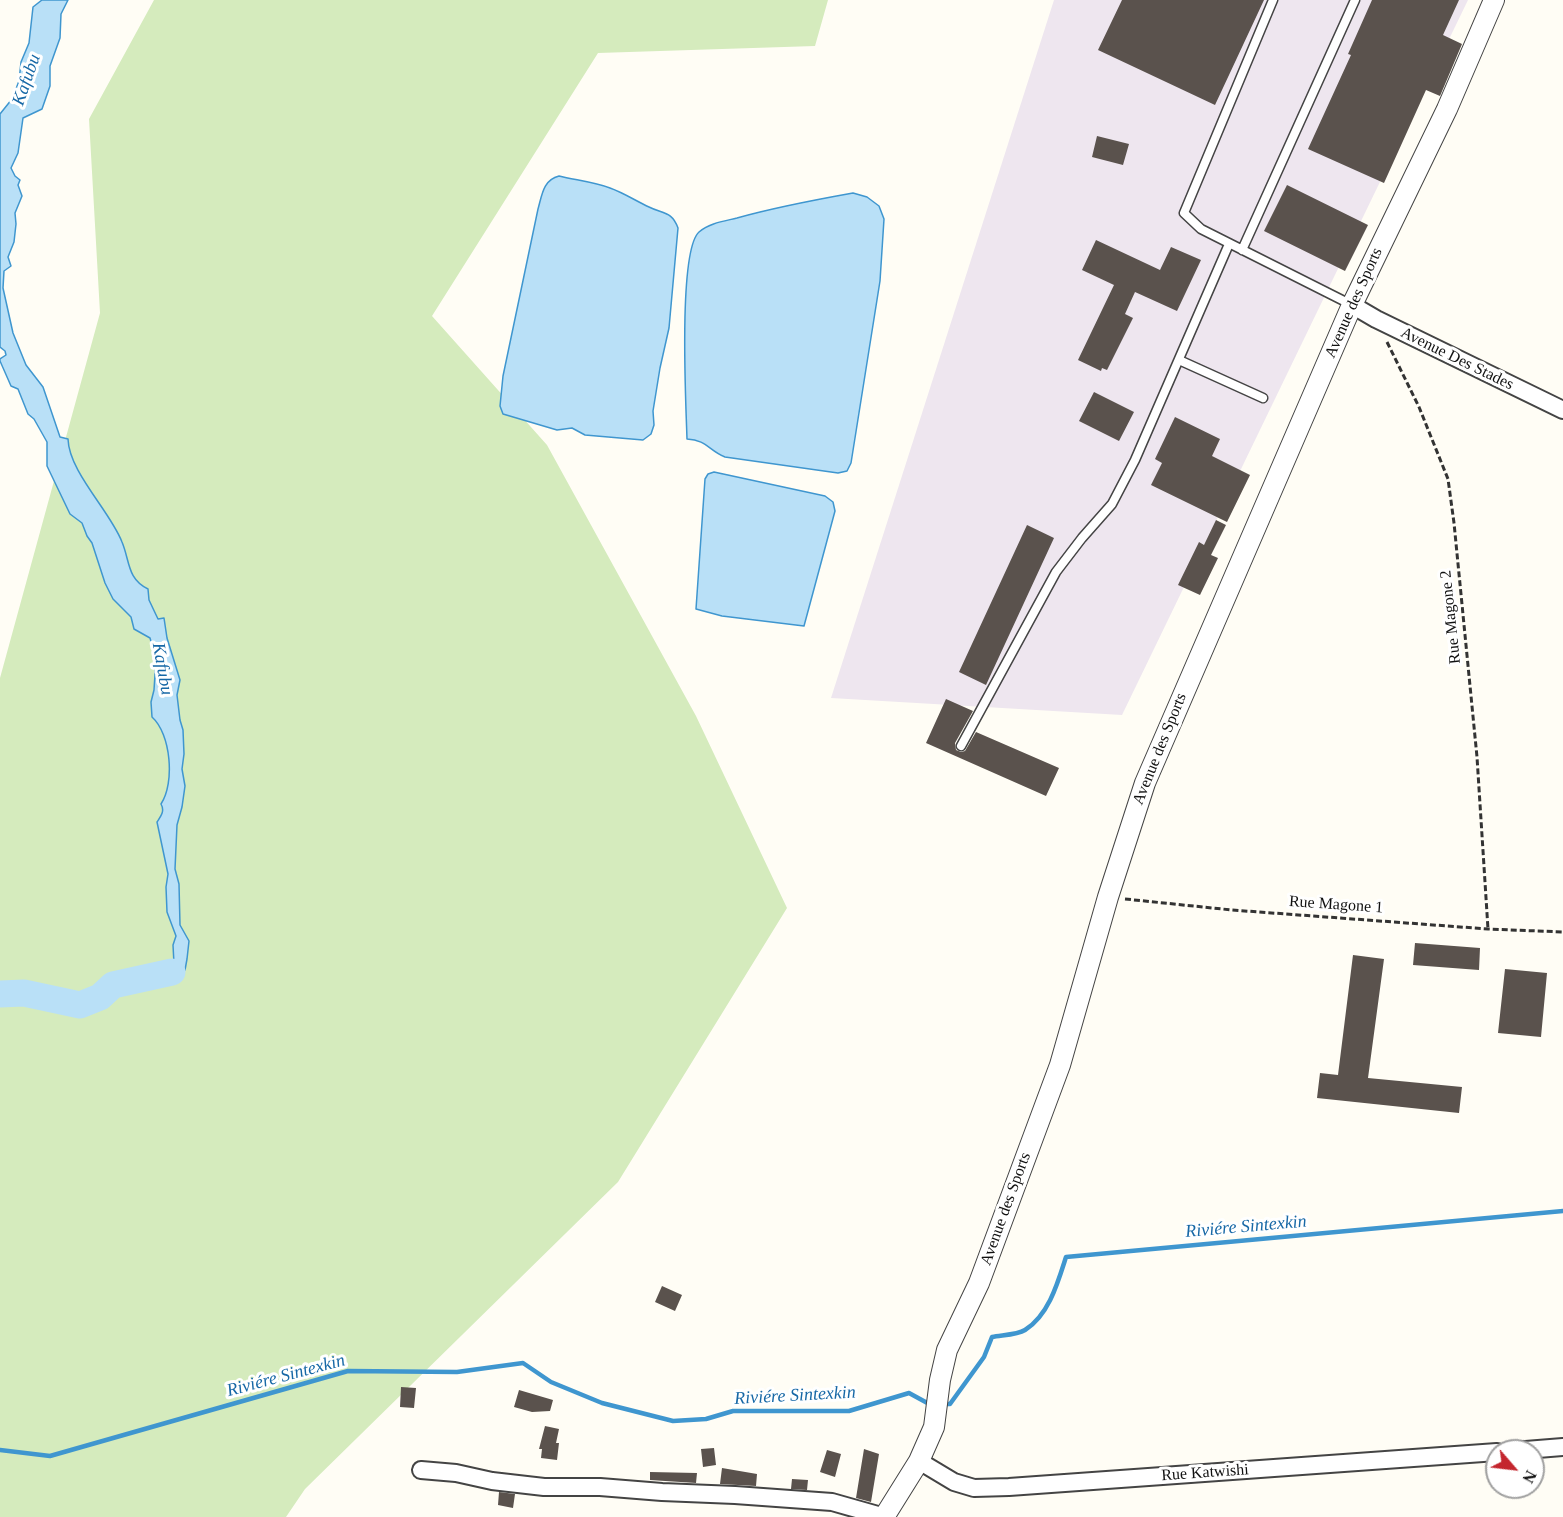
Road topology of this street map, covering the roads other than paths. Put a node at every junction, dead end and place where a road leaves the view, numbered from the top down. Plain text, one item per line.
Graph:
1 (1274, 0) edge
2 (1355, 0) edge
3 (1494, 0) edge
4 (1229, 244) junction
5 (1242, 250) junction
6 (1352, 305) junction
7 (1179, 360) junction
8 (1263, 398) dead end
9 (1563, 410) edge
10 (961, 746) dead end
11 (1563, 1447) edge
12 (1545, 1448) edge
13 (1485, 1453) edge
14 (919, 1461) junction
15 (421, 1470) dead end
16 (885, 1517) edge

1 - 4 lane
2 - 5 lane
3 - 6 street, Avenue des Sports
4 - 5 lane
4 - 7 lane
5 - 6 lane
6 - 9 street, Avenue Des Stades
6 - 14 street, Avenue des Sports
7 - 8 lane
7 - 10 lane
11 - 12 street
13 - 14 street, Rue Katwishi
14 - 16 street, Avenue des Sports
15 - 16 street

